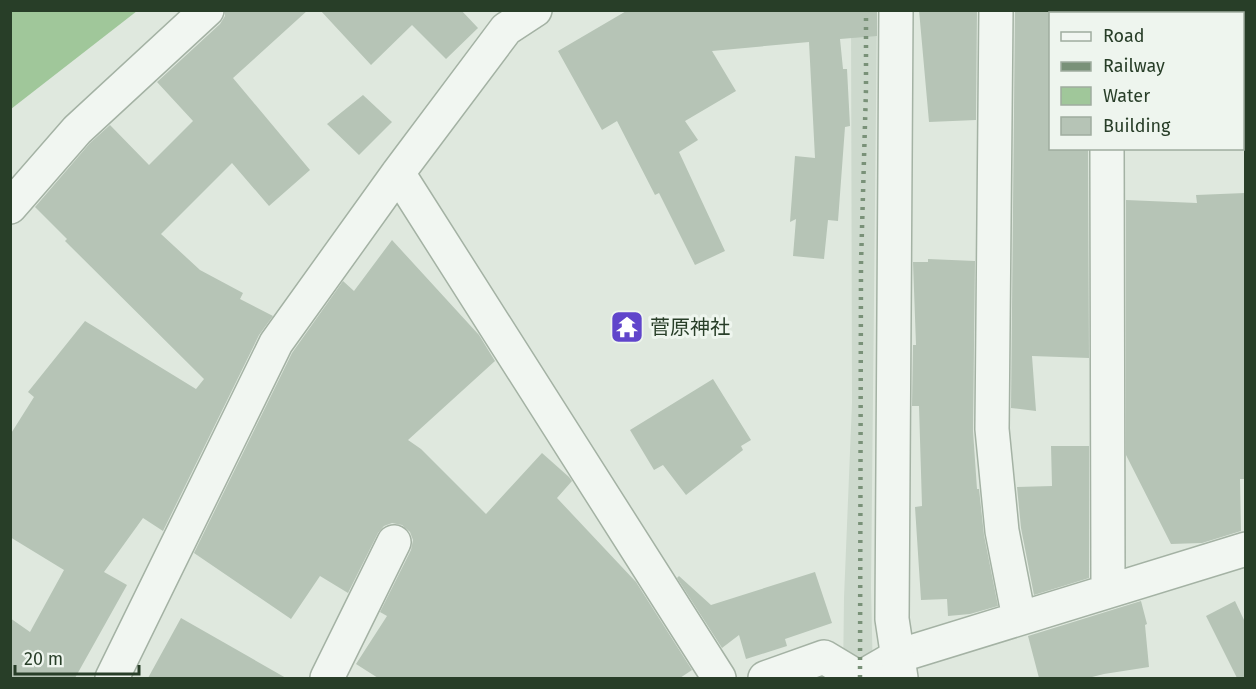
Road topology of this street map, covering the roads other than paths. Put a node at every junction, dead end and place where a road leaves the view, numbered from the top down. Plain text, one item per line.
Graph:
1 (207, 10) edge
2 (535, 10) edge
3 (896, 10) edge
4 (996, 10) edge
5 (1107, 150) edge
6 (398, 172) junction
7 (10, 207) edge
8 (394, 542) dead end
9 (1245, 549) edge
10 (1108, 591) junction
11 (1019, 618) junction
12 (899, 667) edge
13 (112, 678) edge
14 (327, 678) edge
15 (719, 678) edge
16 (765, 678) edge
17 (860, 678) edge

1 - 7 street
2 - 6 street
3 - 12 street
4 - 11 street
5 - 10 street
6 - 13 street
6 - 15 street
8 - 14 street
9 - 10 street
10 - 11 street
11 - 12 street
12 - 17 street
16 - 17 street

